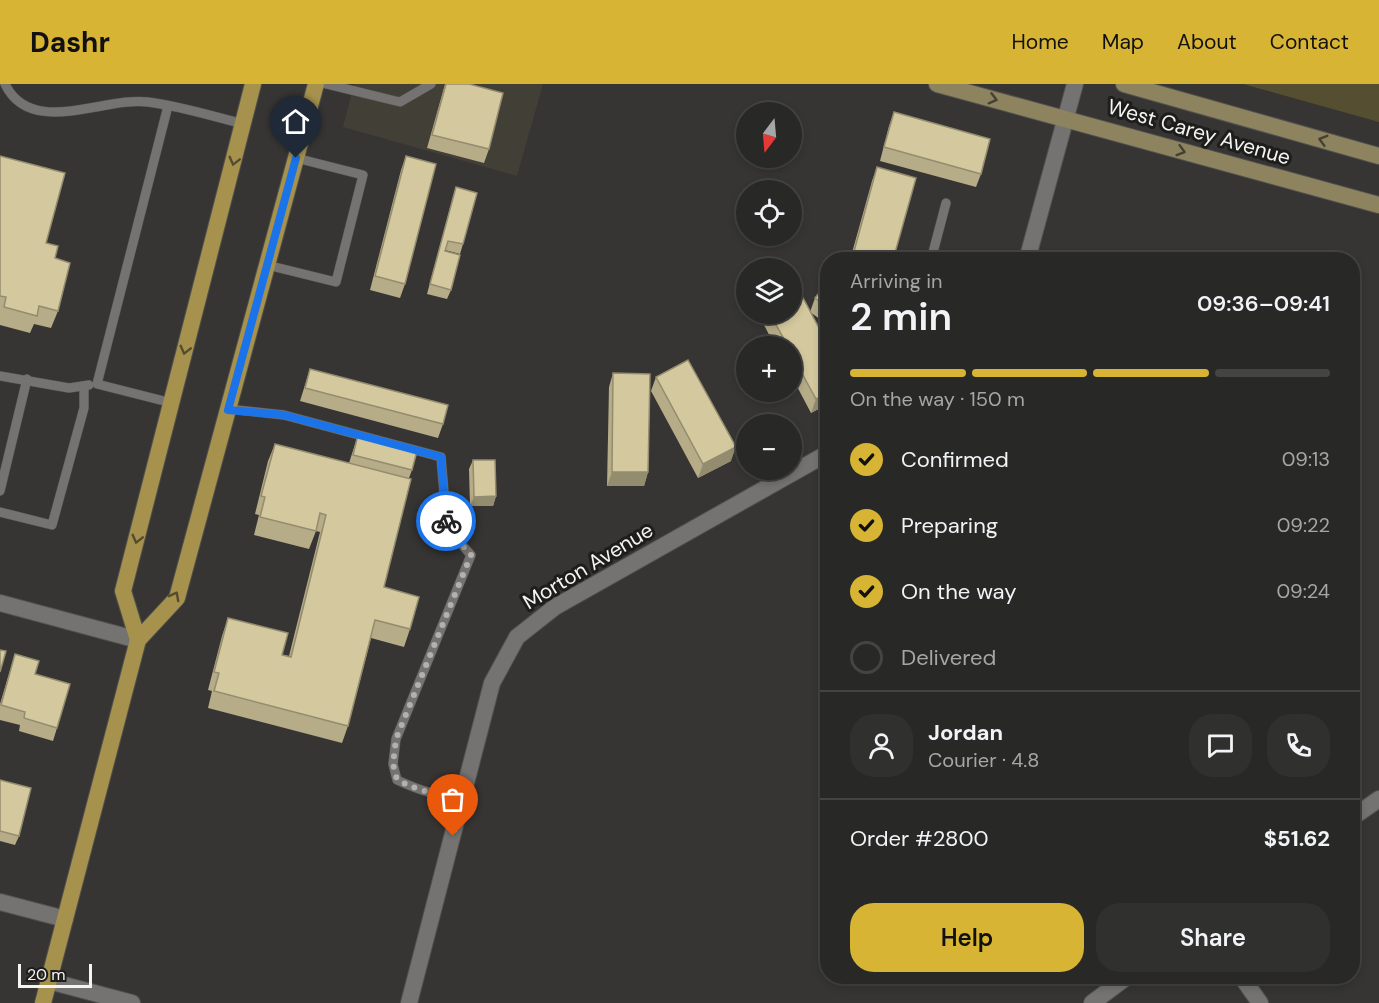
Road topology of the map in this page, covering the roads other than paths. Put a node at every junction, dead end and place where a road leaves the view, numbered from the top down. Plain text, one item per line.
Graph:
1 (5, 84) edge
2 (254, 84) edge
3 (316, 84) edge
4 (326, 84) edge
5 (432, 84) edge
6 (937, 84) edge
7 (1074, 84) edge
8 (1124, 84) edge
9 (168, 106) junction
10 (1065, 118) junction
11 (243, 124) junction
12 (1379, 156) edge
13 (296, 158) junction
14 (946, 204) dead end
15 (1379, 205) edge
16 (933, 252) edge
17 (1029, 252) edge
18 (267, 265) junction
19 (0, 375) edge
20 (27, 379) junction
21 (97, 384) junction
22 (84, 386) junction
23 (172, 403) junction
24 (228, 410) junction
25 (820, 458) edge
26 (0, 491) edge
27 (0, 512) edge
28 (0, 603) edge
29 (138, 640) junction
30 (463, 794) junction
31 (1379, 799) edge
32 (1360, 812) edge
33 (0, 902) edge
34 (65, 919) junction
35 (49, 981) junction
36 (1117, 984) edge
37 (1247, 984) edge
38 (43, 1003) edge
39 (132, 1003) edge
40 (409, 1003) edge
41 (1092, 1003) edge
42 (1260, 1003) edge

1 - 9 lane
2 - 11 main road
3 - 13 main road
4 - 5 lane
6 -> 10 main road, West Carey Avenue
7 - 10 street
12 -> 8 main road, West Carey Avenue
9 - 11 lane
9 - 21 lane
10 -> 15 main road, West Carey Avenue
10 - 17 street
11 -> 23 main road
13 - 18 main road
13 - 18 lane
14 - 16 lane
18 - 24 main road
19 - 20 lane
20 - 22 lane
20 - 26 lane
21 - 22 lane
21 - 23 lane
22 - 27 lane
23 -> 29 main road
29 -> 24 main road
24 - 30 lane
25 - 30 street, Morton Avenue
28 - 29 street
29 - 34 main road
30 - 40 street, Morton Avenue
31 - 32 street
33 - 34 street
34 - 35 main road
35 - 38 main road
35 - 39 street
36 - 41 street
37 - 42 street

